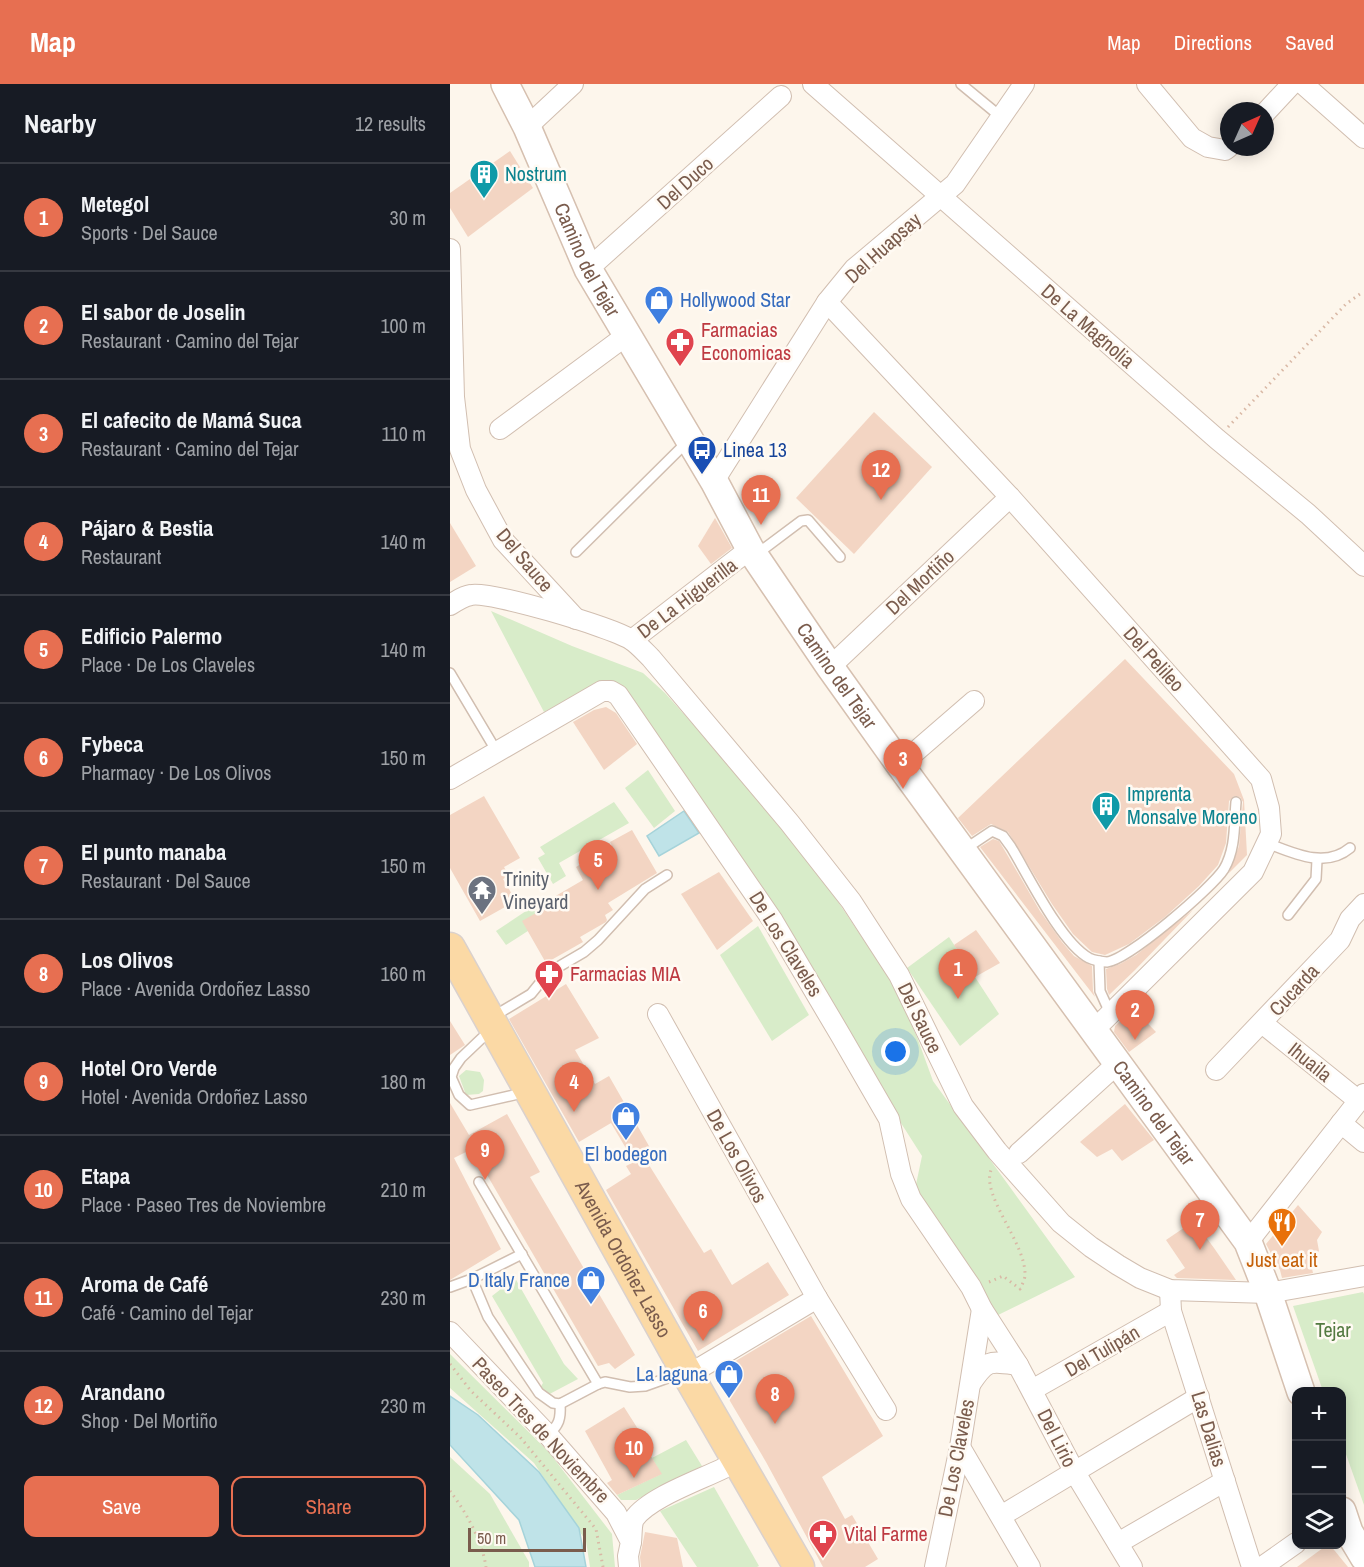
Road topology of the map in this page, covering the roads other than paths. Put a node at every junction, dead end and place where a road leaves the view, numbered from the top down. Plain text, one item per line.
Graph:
1 (505, 84) edge
2 (573, 84) edge
3 (813, 84) edge
4 (960, 84) edge
5 (1024, 84) edge
6 (1147, 84) edge
7 (1292, 84) edge
8 (1303, 84) edge
9 (781, 96) dead end
10 (1274, 103) edge
11 (1001, 117) junction
12 (527, 127) junction
13 (1364, 138) edge
14 (1220, 149) edge
15 (941, 196) junction
16 (450, 249) edge
17 (588, 269) junction
18 (827, 302) junction
19 (627, 335) junction
20 (500, 429) dead end
21 (689, 440) junction
22 (714, 481) junction
23 (1010, 497) junction
24 (576, 552) dead end
25 (753, 552) junction
26 (840, 557) dead end
27 (1364, 566) edge
28 (450, 604) edge
29 (576, 619) junction
30 (632, 640) junction
31 (830, 667) junction
32 (450, 673) edge
33 (974, 701) dead end
34 (497, 752) junction
35 (900, 765) junction
36 (450, 779) edge
37 (1236, 802) dead end
38 (1267, 843) junction
39 (1350, 848) dead end
40 (963, 850) junction
41 (1317, 860) junction
42 (667, 875) dead end
43 (1364, 904) edge
44 (1288, 915) dead end
45 (450, 948) edge
46 (1100, 961) junction
47 (450, 981) edge
48 (658, 1014) dead end
49 (1103, 1022) junction
50 (1262, 1023) junction
51 (486, 1029) junction
52 (1118, 1064) junction
53 (1216, 1070) dead end
54 (514, 1095) junction
55 (1361, 1097) edge
56 (1341, 1123) junction
57 (1364, 1142) edge
58 (1019, 1154) dead end
59 (479, 1182) dead end
60 (1248, 1242) junction
61 (522, 1254) junction
62 (1363, 1277) edge
63 (471, 1279) junction
64 (450, 1287) edge
65 (1170, 1290) junction
66 (1268, 1293) junction
67 (817, 1298) junction
68 (982, 1308) junction
69 (1171, 1311) junction
70 (450, 1332) edge
71 (1018, 1365) junction
72 (680, 1376) junction
73 (598, 1384) junction
74 (970, 1384) junction
75 (1299, 1387) edge
76 (1032, 1390) junction
77 (1199, 1397) junction
78 (560, 1404) junction
79 (886, 1410) dead end
80 (548, 1435) junction
81 (960, 1447) junction
82 (724, 1468) junction
83 (1074, 1471) junction
84 (1225, 1481) junction
85 (1001, 1516) junction
86 (1352, 1523) edge
87 (631, 1542) junction
88 (1118, 1543) junction
89 (1292, 1546) edge
90 (1364, 1557) edge
91 (629, 1567) edge
92 (782, 1567) edge
93 (799, 1567) edge
94 (935, 1567) edge
95 (1030, 1567) edge
96 (1132, 1567) edge
97 (1252, 1567) edge
98 (1262, 1567) edge

1 - 12 street, Camino del Tejar
2 - 12 street
3 - 15 street, De La Magnolia
4 - 11 lane
5 - 11 street, Del Huapsay
6 - 14 street
7 - 10 street
8 - 13 street
9 - 17 street, Del Duco
11 - 15 street, Del Huapsay
12 - 17 street, Camino del Tejar
15 - 18 street, Del Huapsay
15 - 27 street, De La Magnolia
16 - 29 street, Del Sauce
17 - 19 street, Camino del Tejar
18 - 22 street, Del Huapsay
18 - 23 street, Del Pelileo
19 - 20 street
19 - 21 street, Camino del Tejar
21 - 22 street, Camino del Tejar
21 - 24 lane
22 - 25 street, Camino del Tejar
23 - 31 street, Del Mortiño
23 - 38 street, Del Pelileo
25 - 26 lane
25 - 30 street, De La Higuerilla
25 - 31 street, Camino del Tejar
28 - 29 street, De La Higuerilla
29 - 30 street, De La Higuerilla
30 - 65 street, Del Sauce
31 - 35 street, Camino del Tejar
32 - 34 lane
33 - 35 street
34 - 36 street, De Los Claveles
34 - 68 street, De Los Claveles
35 - 40 street, Camino del Tejar
37 - 46 lane
38 - 41 lane
38 - 49 street, Del Pelileo
39 - 41 lane
40 - 46 lane
40 - 49 street, Camino del Tejar
41 - 44 lane
42 - 51 lane
43 - 50 street, Cucarda
45 - 51 main road, Avenida Ordoñez Lasso
46 - 49 lane
47 - 51 main road, Avenida Ordoñez Lasso
48 - 67 street, De Los Olivos
49 - 52 street, Camino del Tejar
50 - 53 street, Cucarda
50 - 55 street, Ihuaila
51 - 54 main road, Avenida Ordoñez Lasso
51 - 54 lane
51 - 72 main road, Avenida Ordoñez Lasso
52 - 58 street
52 - 60 street, Camino del Tejar
54 - 72 main road, Avenida Ordoñez Lasso
55 - 56 street
56 - 57 street
56 - 60 street
59 - 61 lane
60 - 66 street, Camino del Tejar
61 - 63 lane
61 - 73 lane
62 - 66 street, Del Sauce
63 - 64 lane
63 - 78 lane
65 - 66 street, Del Sauce
65 - 69 street, Las Dalias
66 - 75 street, Camino del Tejar
67 - 72 street
67 - 79 street, De Los Olivos
68 - 71 street, Del Lirio
68 - 74 street, De Los Claveles
69 - 76 street, Del Tulipán
69 - 77 street, Las Dalias
70 - 80 street, Paseo Tres de Noviembre
71 - 74 street, De Los Claveles
71 - 76 street, Del Lirio
72 - 73 lane
72 - 82 main road, Avenida Ordoñez Lasso
72 - 93 main road, Avenida Ordoñez Lasso
73 - 78 lane
74 - 81 street, De Los Claveles
76 - 83 street, Del Lirio
77 - 83 street
77 - 84 street, Las Dalias
78 - 80 lane
80 - 87 street, Paseo Tres de Noviembre
81 - 85 street
81 - 94 street, De Los Claveles
82 - 87 street
82 - 92 main road, Avenida Ordoñez Lasso
83 - 85 street
83 - 88 street, Del Lirio
84 - 88 street
84 - 97 street, Las Dalias
85 - 95 street
86 - 90 street
87 - 91 street
88 - 96 street, Del Lirio
89 - 98 street

